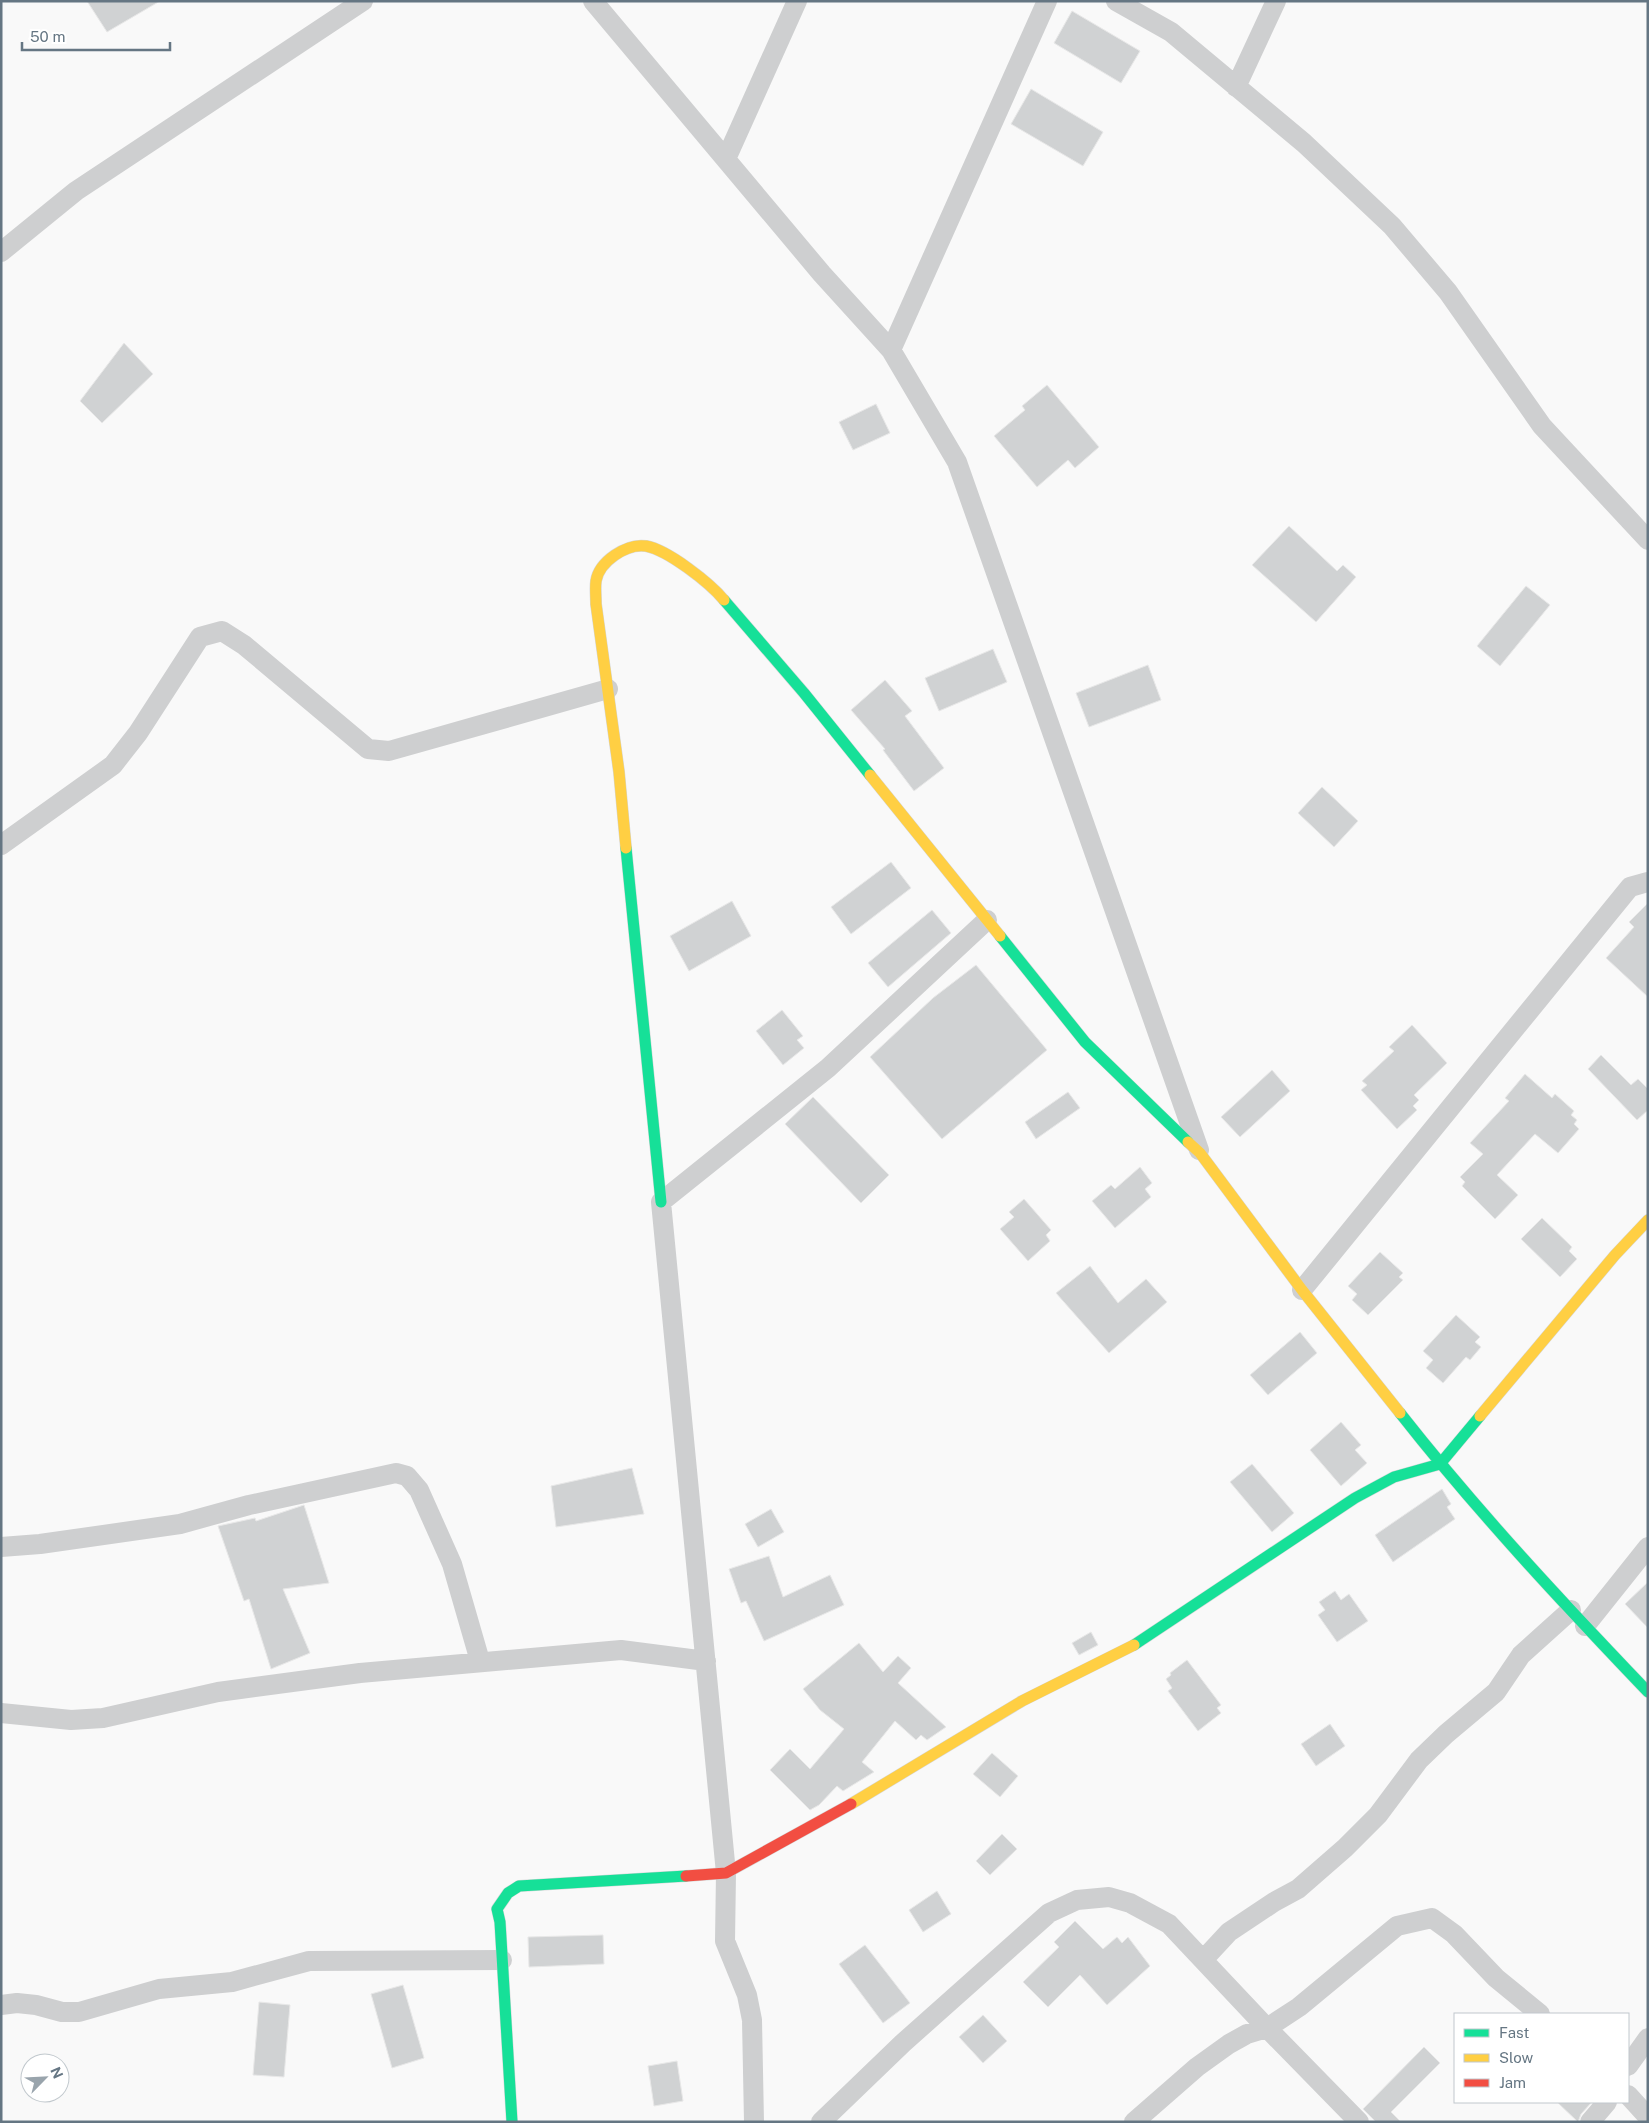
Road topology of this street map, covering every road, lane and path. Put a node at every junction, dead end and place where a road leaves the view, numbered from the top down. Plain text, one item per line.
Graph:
1 (363, 1) edge
2 (593, 1) edge
3 (798, 1) edge
4 (1046, 1) edge
5 (1116, 1) edge
6 (1276, 1) edge
7 (1236, 87) junction
8 (726, 159) junction
9 (1, 252) edge
10 (891, 350) junction
11 (1648, 540) edge
12 (608, 689) junction
13 (1, 845) edge
14 (1648, 882) edge
15 (987, 920) junction
16 (1200, 1153) junction
17 (661, 1202) junction
18 (1648, 1220) edge
19 (1302, 1290) junction
20 (1440, 1464) junction
21 (1, 1547) edge
22 (1648, 1547) edge
23 (1571, 1610) junction
24 (1584, 1626) junction
25 (480, 1661) junction
26 (706, 1661) junction
27 (1648, 1692) edge
28 (1, 1713) edge
29 (726, 1873) junction
30 (502, 1960) junction
31 (1203, 1960) junction
32 (1, 2005) edge
33 (1539, 2013) edge
34 (1267, 2028) junction
35 (1648, 2038) edge
36 (1629, 2065) edge
37 (1629, 2096) edge
38 (1606, 2103) edge
39 (1648, 2117) edge
40 (512, 2122) edge
41 (754, 2122) edge
42 (821, 2122) edge
43 (1134, 2122) edge
44 (1359, 2122) edge
45 (1590, 2122) edge

1 - 9 street
2 - 8 street
3 - 8 street
4 - 10 street
5 - 7 street
6 - 7 street
7 - 11 street
8 - 10 street
10 - 16 street
12 - 13 street
12 - 15 street
12 - 17 street
14 - 19 street
15 - 16 street
15 - 17 street
16 - 19 street
17 - 26 street
18 - 20 street
19 - 20 street
20 - 23 street
20 - 29 street
21 - 25 street
22 - 24 street
23 - 24 street
23 - 31 street
24 - 27 street
25 - 26 street
25 - 28 street
26 - 29 street
29 - 30 street
29 - 41 street
30 - 32 street
30 - 40 street
31 - 34 street
31 - 42 street
33 - 34 street
34 - 43 street
34 - 44 street
35 - 36 street
37 - 39 street
38 - 45 street

